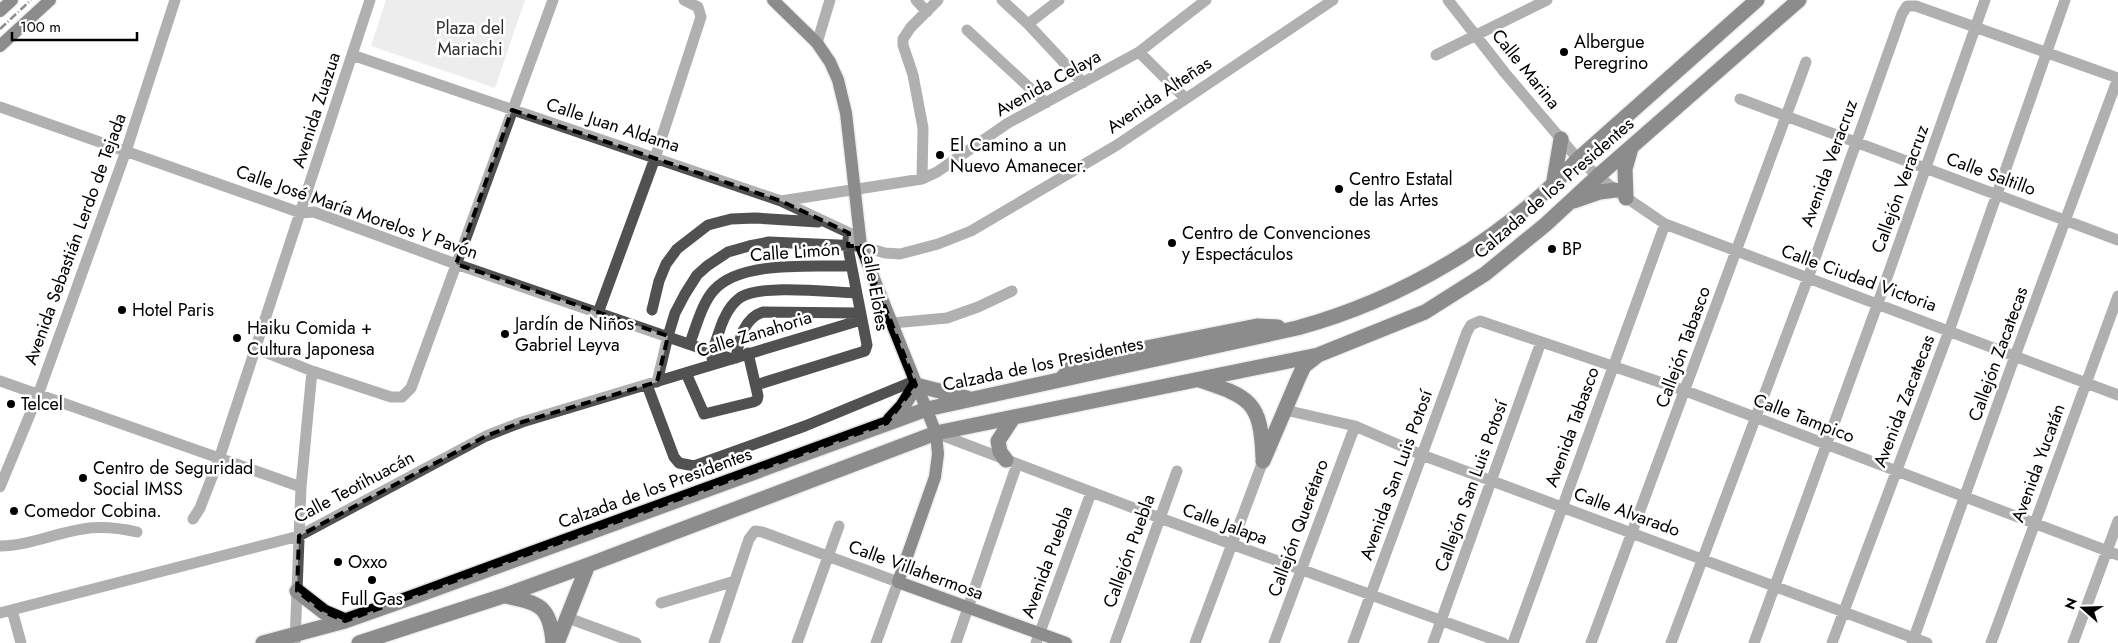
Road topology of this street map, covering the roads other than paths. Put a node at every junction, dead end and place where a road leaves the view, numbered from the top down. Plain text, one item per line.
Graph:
1 (12, 0) edge
2 (50, 0) edge
3 (175, 0) edge
4 (370, 0) edge
5 (553, 0) edge
6 (773, 0) edge
7 (830, 0) edge
8 (916, 0) edge
9 (938, 0) edge
10 (1002, 0) edge
11 (1059, 0) edge
12 (1206, 0) edge
13 (1333, 0) edge
14 (1448, 0) edge
15 (1547, 0) edge
16 (1756, 0) edge
17 (1799, 0) edge
18 (1985, 0) edge
19 (2065, 0) edge
20 (689, 2) edge
21 (0, 11) edge
22 (927, 12) junction
23 (1028, 24) junction
24 (1976, 28) junction
25 (967, 30) dead end
26 (1476, 35) junction
27 (817, 44) junction
28 (0, 46) edge
29 (1139, 52) junction
30 (2046, 52) junction
31 (352, 55) junction
32 (1436, 55) dead end
33 (1806, 62) dead end
34 (2118, 78) edge
35 (1083, 83) junction
36 (1185, 98) junction
37 (1740, 99) dead end
38 (1046, 102) junction
39 (0, 107) edge
40 (512, 110) junction
41 (1786, 116) junction
42 (1561, 139) junction
43 (1855, 142) junction
44 (1630, 148) junction
45 (126, 151) junction
46 (655, 158) junction
47 (1578, 159) junction
48 (1925, 168) junction
49 (1598, 176) junction
50 (922, 179) junction
51 (1553, 186) junction
52 (856, 189) junction
53 (1620, 194) junction
54 (1996, 194) junction
55 (782, 201) junction
56 (1570, 202) junction
57 (301, 213) junction
58 (2066, 220) junction
59 (823, 222) junction
60 (1664, 224) junction
61 (856, 239) junction
62 (2118, 240) edge
63 (848, 246) junction
64 (1736, 252) junction
65 (456, 264) junction
66 (851, 266) junction
67 (1808, 278) junction
68 (1012, 290) dead end
69 (856, 292) junction
70 (2118, 296) edge
71 (1878, 303) junction
72 (652, 310) dead end
73 (598, 312) junction
74 (860, 317) junction
75 (1475, 322) joint
76 (894, 323) junction
77 (1949, 330) junction
78 (668, 336) junction
79 (1541, 342) junction
80 (690, 343) junction
81 (257, 349) junction
82 (712, 351) junction
83 (748, 354) junction
84 (1318, 354) junction
85 (2015, 356) junction
86 (734, 358) junction
87 (713, 365) junction
88 (1613, 366) junction
89 (312, 371) junction
90 (686, 373) junction
91 (1197, 379) junction
92 (0, 381) edge
93 (915, 383) junction
94 (2086, 383) junction
95 (652, 384) junction
96 (756, 385) junction
97 (1686, 391) junction
98 (38, 394) junction
99 (2118, 395) edge
100 (970, 399) junction
101 (927, 409) junction
102 (1285, 410) junction
103 (1013, 418) junction
104 (1755, 418) junction
105 (887, 423) junction
106 (1355, 426) junction
107 (936, 432) junction
108 (1826, 445) junction
109 (1422, 455) junction
110 (219, 459) junction
111 (1263, 461) junction
112 (1012, 462) junction
113 (1177, 471) dead end
114 (1896, 471) junction
115 (1492, 481) junction
116 (0, 487) edge
117 (301, 488) junction
118 (1091, 493) junction
119 (1966, 497) junction
120 (1561, 507) junction
121 (1160, 518) junction
122 (193, 519) dead end
123 (2118, 521) edge
124 (2035, 522) junction
125 (839, 526) dead end
126 (137, 532) dead end
127 (1632, 533) junction
128 (299, 536) junction
129 (1230, 544) junction
130 (0, 546) edge
131 (2113, 553) edge
132 (828, 557) junction
133 (1702, 559) junction
134 (588, 565) junction
135 (1301, 570) junction
136 (735, 582) junction
137 (898, 582) junction
138 (1775, 586) junction
139 (297, 591) junction
140 (1371, 595) junction
141 (503, 596) junction
142 (661, 603) dead end
143 (969, 608) junction
144 (12, 610) junction
145 (1844, 611) junction
146 (0, 613) edge
147 (568, 618) junction
148 (1442, 620) junction
149 (345, 621) junction
150 (295, 638) edge
151 (1038, 638) edge
152 (1913, 641) edge
153 (21, 643) edge
154 (263, 643) edge
155 (359, 643) edge
156 (553, 643) edge
157 (557, 643) edge
158 (636, 643) edge
159 (714, 643) edge
160 (797, 643) edge
161 (876, 643) edge
162 (956, 643) edge
163 (1066, 643) edge
164 (1115, 643) edge
165 (1195, 643) edge
166 (1274, 643) edge
167 (1354, 643) edge
168 (1434, 643) edge
169 (1503, 643) edge
170 (1513, 643) edge
171 (1591, 643) edge
172 (1672, 643) edge
173 (1754, 643) edge
174 (1832, 643) edge
175 (1927, 643) edge
176 (1991, 643) edge
177 (2073, 643) edge

1 - 21 main road
2 - 28 main road
3 - 45 street, Avenida Sebastián Lerdo de Tejada
4 - 31 street, Avenida Zuazua
5 - 40 street
6 - 27 main road
7 - 27 street
8 - 22 street
9 - 22 street
10 - 23 street
11 - 23 street
12 - 29 street, Avenida Celaya
13 - 36 street, Avenida Alteñas
14 - 26 street, Calle Marina
15 - 26 street
16 - 47 highway, Calzada de los Presidentes
17 - 44 highway, Calzada de los Presidentes
18 - 24 street, Callejón Veracruz
19 - 30 street, Avenida Zacatecas
20 - 46 street
22 - 50 street
23 - 35 street
24 - 30 street
24 - 43 street, Avenida Veracruz
24 - 48 street, Callejón Veracruz
25 - 38 street
26 - 32 street
26 - 42 street, Calle Marina
27 - 52 main road
29 - 35 street, Avenida Celaya
29 - 36 street
30 - 34 street
30 - 54 street, Avenida Zacatecas
31 - 40 street, Calle Juan Aldama
31 - 57 street, Avenida Zuazua
33 - 41 street, Callejón Tabasco
34 - 58 street, Callejón Zacatecas
35 - 38 street, Avenida Celaya
36 - 61 street, Avenida Alteñas
37 - 41 street, Calle Saltillo
38 - 50 street, Avenida Celaya
39 - 45 street, Calle José María Morelos Y Pavón
40 - 46 street, Calle Juan Aldama
40 - 65 street
41 - 43 street, Calle Saltillo
41 - 64 street, Callejón Tabasco
42 - 47 street, Calle Marina
42 - 51 highway
43 - 48 street, Calle Saltillo
43 - 67 street, Avenida Veracruz
44 - 49 highway, Calzada de los Presidentes
44 - 53 highway
45 - 57 street, Calle José María Morelos Y Pavón
45 - 98 street, Avenida Sebastián Lerdo de Tejada
46 - 55 street, Calle Juan Aldama
46 - 73 street
47 - 49 street, Calle Marina
47 - 51 highway, Calzada de los Presidentes
48 - 54 street, Calle Saltillo
48 - 71 street, Callejón Veracruz
49 - 53 street, Calle Ciudad Victoria
49 - 56 highway, Calzada de los Presidentes
50 - 52 street, Avenida Celaya
51 - 100 highway, Calzada de los Presidentes
52 - 55 street, Avenida Celaya
52 - 61 main road
53 - 56 highway
53 - 60 street, Calle Ciudad Victoria
54 - 58 street, Calle Saltillo
54 - 77 street, Avenida Zacatecas
55 - 59 street, Calle Juan Aldama
56 - 84 highway, Calzada de los Presidentes
57 - 65 street, Calle José María Morelos Y Pavón
57 - 81 street, Avenida Zuazua
58 - 62 street, Calle Saltillo
58 - 85 street, Callejón Zacatecas
59 - 61 street, Calle Juan Aldama
59 - 72 street
60 - 64 street, Calle Ciudad Victoria
60 - 88 street, Avenida Tabasco
61 - 63 street
61 - 76 main road
63 - 66 street, Calle Elotes
63 - 78 street
64 - 67 street, Calle Ciudad Victoria
64 - 97 street, Callejón Tabasco
65 - 73 street, Calle José María Morelos Y Pavón
65 - 89 street
66 - 69 street, Calle Elotes
66 - 80 street, Calle Limón
67 - 71 street, Calle Ciudad Victoria
67 - 104 street, Avenida Veracruz
68 - 76 street
69 - 74 street, Calle Elotes
69 - 82 street
70 - 94 street, Avenida Yucatán
71 - 77 street, Calle Ciudad Victoria
71 - 108 street, Callejón Veracruz
73 - 78 street, Calle José María Morelos Y Pavón
74 - 83 street, Calle Zanahoria
74 - 86 street
74 - 96 street, Calle Elotes
75 - 79 street, Calle Tampico
75 - 109 street, Avenida San Luis Potosí
76 - 93 main road
77 - 85 street, Calle Ciudad Victoria
77 - 114 street, Avenida Zacatecas
78 - 80 street, Calle José María Morelos Y Pavón
78 - 95 street
79 - 88 street, Calle Tampico
79 - 115 street, Callejón San Luis Potosí
80 - 82 street, Calle José María Morelos Y Pavón
81 - 89 street
81 - 110 street, Avenida Zuazua
82 - 86 street, Calle José María Morelos Y Pavón
82 - 87 street
83 - 86 street, Calle Zanahoria
83 - 96 street
84 - 91 highway, Calzada de los Presidentes
84 - 102 highway
85 - 94 street, Calle Ciudad Victoria
85 - 119 street, Callejón Zacatecas
86 - 87 street, Calle Zanahoria
87 - 90 street, Calle Zanahoria
88 - 97 street, Calle Tampico
88 - 120 street, Avenida Tabasco
89 - 117 street
90 - 95 street, Calle Zanahoria
90 - 96 street
91 - 103 highway, Calzada de los Presidentes
91 - 111 highway
92 - 98 street
93 - 95 street
93 - 100 highway
93 - 101 main road
93 - 105 highway
94 - 99 street, Calle Ciudad Victoria
94 - 124 street, Avenida Yucatán
95 - 128 street, Calle Teotihuacán
97 - 104 street, Calle Tampico
97 - 127 street, Callejón Tabasco
98 - 110 street
98 - 116 street, Avenida Sebastián Lerdo de Tejada
100 - 101 highway, Calzada de los Presidentes
101 - 105 highway, Calzada de los Presidentes
101 - 107 main road
102 - 106 street, Calle Alvarado
102 - 111 highway
103 - 107 highway, Calzada de los Presidentes
103 - 112 highway
104 - 108 street, Calle Tampico
104 - 133 street, Avenida Veracruz
105 - 149 highway, Calzada de los Presidentes
106 - 109 street, Calle Alvarado
106 - 135 street, Callejón Querétaro
107 - 112 street, Calle Jalapa
107 - 134 highway, Calzada de los Presidentes
107 - 137 main road
108 - 114 street, Calle Tampico
108 - 138 street, Callejón Veracruz
109 - 115 street, Calle Alvarado
109 - 140 street, Avenida San Luis Potosí
110 - 117 street
110 - 122 street, Avenida Zuazua
111 - 129 street
112 - 118 street, Calle Jalapa
112 - 143 street
113 - 121 street, Callejón Puebla
114 - 119 street, Calle Tampico
114 - 145 street, Avenida Zacatecas
115 - 120 street, Calle Alvarado
115 - 148 street, Callejón San Luis Potosí
117 - 128 street
118 - 121 street, Calle Jalapa
118 - 151 street, Avenida Puebla
119 - 124 street, Calle Tampico
119 - 152 street, Callejón Zacatecas
120 - 127 street, Calle Alvarado
120 - 170 street, Avenida Tabasco
121 - 129 street, Calle Jalapa
121 - 164 street, Callejón Puebla
123 - 131 street
124 - 131 street, Calle Tampico
124 - 176 street, Avenida Yucatán
125 - 132 street
126 - 130 street
127 - 133 street, Calle Alvarado
127 - 171 street, Callejón Tabasco
128 - 139 street
128 - 144 street, Calle Teotihuacán
129 - 135 street, Calle Jalapa
129 - 165 street
131 - 177 street
132 - 136 street, Calle Villahermosa
132 - 137 street, Calle Villahermosa
132 - 160 street
133 - 138 street, Calle Alvarado
133 - 172 street, Avenida Veracruz
134 - 141 highway, Calzada de los Presidentes
134 - 147 highway
135 - 140 street, Calle Jalapa
135 - 166 street, Callejón Querétaro
136 - 142 street
136 - 159 street
137 - 143 main road, Calle Villahermosa
137 - 161 street
138 - 145 street, Calle Alvarado
138 - 173 street, Callejón Veracruz
139 - 149 highway
139 - 150 street
140 - 148 street, Calle Jalapa
140 - 167 street, Avenida San Luis Potosí
141 - 155 highway, Calzada de los Presidentes
141 - 156 highway
143 - 151 main road, Calle Villahermosa
143 - 162 street
144 - 146 street, Calle Teotihuacán
144 - 153 street
145 - 152 street, Calle Alvarado
145 - 174 street, Avenida Zacatecas
147 - 157 highway
147 - 158 street
148 - 168 street, Callejón San Luis Potosí
148 - 169 street, Calle Jalapa
149 - 150 highway, Calzada de los Presidentes
150 - 154 highway, Calzada de los Presidentes
151 - 163 main road, Calle Villahermosa
152 - 175 street, Calle Alvarado

